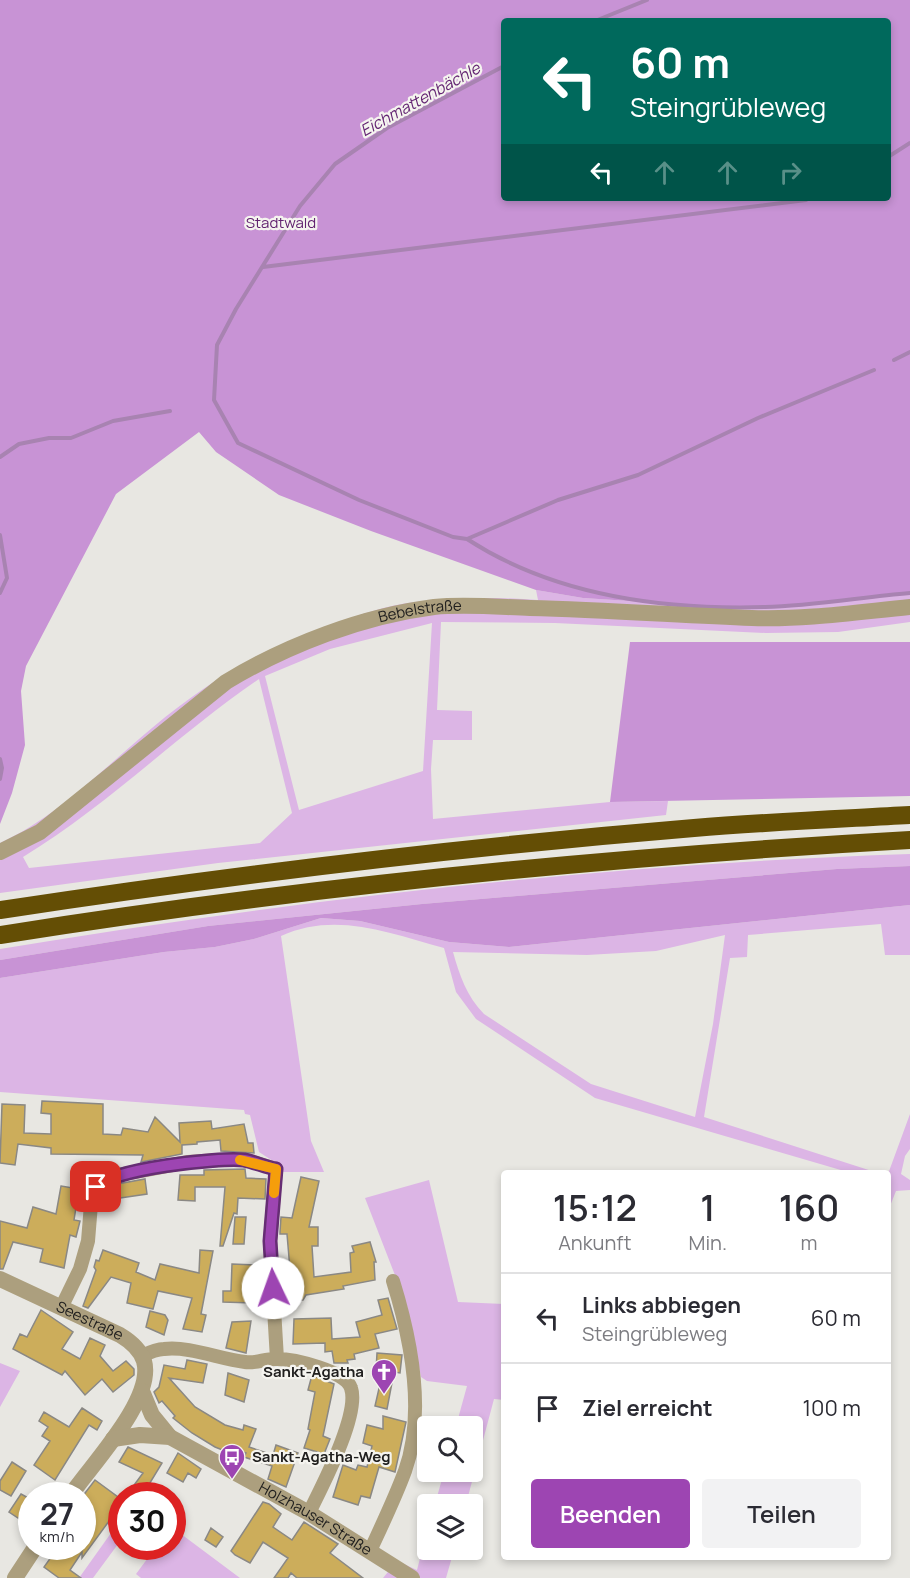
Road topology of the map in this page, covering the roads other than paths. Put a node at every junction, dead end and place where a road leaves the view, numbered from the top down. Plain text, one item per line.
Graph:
1 (910, 608) edge
2 (910, 815) edge
3 (910, 840) edge
4 (0, 852) edge
5 (0, 910) edge
6 (0, 935) edge
7 (0, 1279) edge
8 (393, 1281) dead end
9 (62, 1306) junction
10 (142, 1356) junction
11 (277, 1359) junction
12 (142, 1391) junction
13 (170, 1437) junction
14 (113, 1439) junction
15 (81, 1482) edge
16 (309, 1513) junction
17 (370, 1551) junction
18 (27, 1560) edge
19 (15, 1578) edge
20 (412, 1578) edge

1 - 4 street, Bebelstraße
2 - 5 highway
3 - 6 highway
7 - 9 street, Seestraße
8 - 17 street
9 - 10 street, Seestraße
9 - 11 street
10 - 11 street
10 - 12 street
11 - 16 street
12 - 13 street
12 - 14 street
13 - 14 street, Holzhauser Straße
13 - 16 street, Holzhauser Straße
14 - 15 street
16 - 17 street, Holzhauser Straße
17 - 20 street, Holzhauser Straße
18 - 19 street

